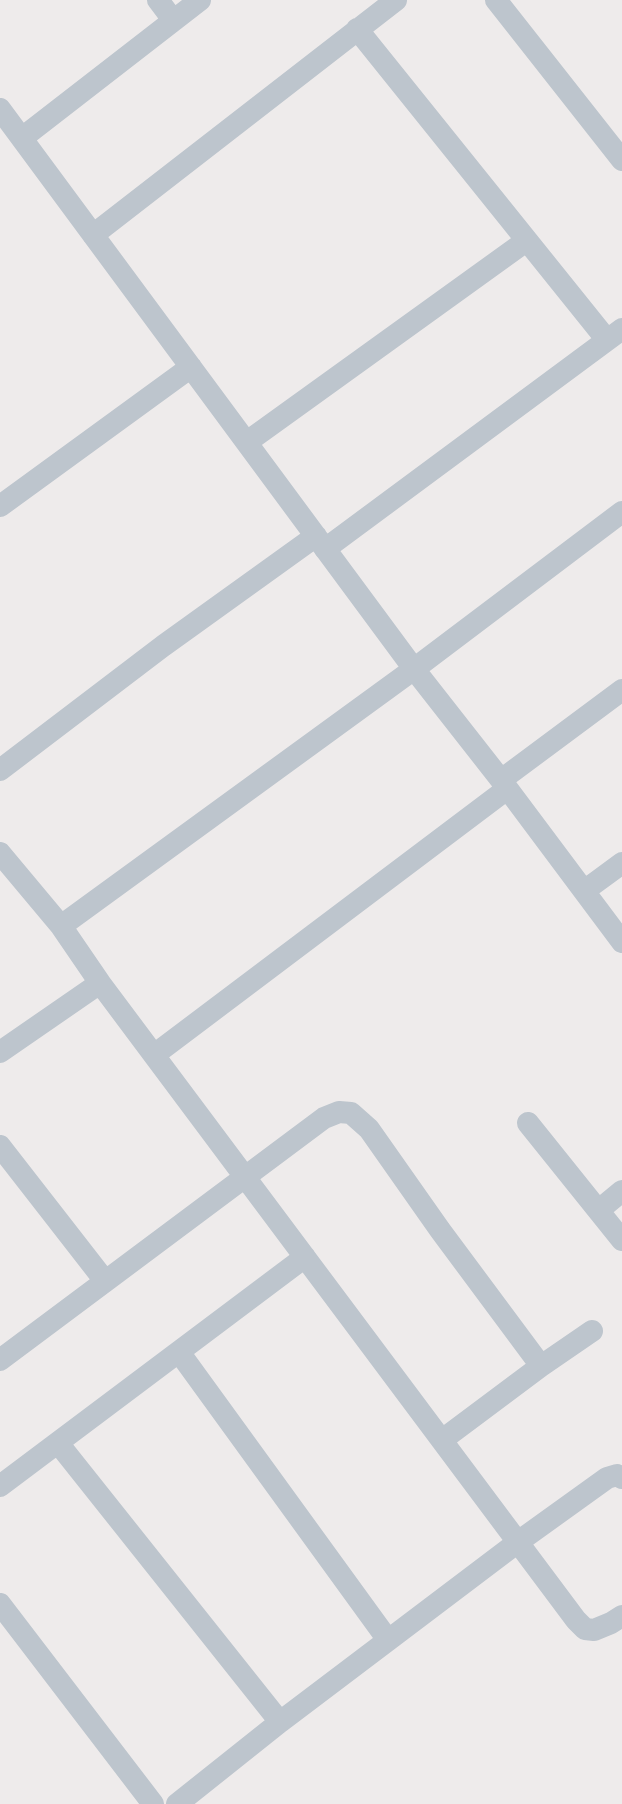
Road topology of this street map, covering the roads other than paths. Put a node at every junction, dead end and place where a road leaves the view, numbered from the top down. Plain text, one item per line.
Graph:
1 (158, 0) edge
2 (200, 0) edge
3 (396, 0) edge
4 (496, 0) edge
5 (173, 20) junction
6 (357, 29) junction
7 (0, 109) edge
8 (22, 138) junction
9 (622, 160) edge
10 (93, 235) junction
11 (526, 241) junction
12 (614, 334) edge
13 (191, 367) junction
14 (247, 442) junction
15 (0, 506) edge
16 (622, 512) edge
17 (321, 542) junction
18 (414, 669) junction
19 (622, 690) edge
20 (0, 770) edge
21 (504, 784) junction
22 (0, 853) edge
23 (622, 862) edge
24 (584, 891) junction
25 (61, 926) junction
26 (622, 942) edge
27 (100, 983) junction
28 (0, 1052) edge
29 (154, 1055) junction
30 (528, 1123) dead end
31 (0, 1146) edge
32 (244, 1177) junction
33 (622, 1191) edge
34 (599, 1210) junction
35 (622, 1240) edge
36 (305, 1257) junction
37 (106, 1281) junction
38 (592, 1331) dead end
39 (179, 1352) junction
40 (0, 1360) edge
41 (541, 1366) junction
42 (442, 1440) junction
43 (58, 1443) junction
44 (622, 1478) edge
45 (0, 1486) edge
46 (518, 1542) junction
47 (0, 1604) edge
48 (622, 1616) edge
49 (388, 1640) junction
50 (280, 1722) junction
51 (153, 1804) edge
52 (177, 1804) edge

1 - 5 street
2 - 5 street
3 - 6 street
4 - 9 street
5 - 8 street
6 - 10 street
6 - 11 street
7 - 8 street
8 - 10 street
10 - 13 street
11 - 12 street
11 - 14 street
12 - 17 street
13 - 14 street
13 - 15 street
14 - 17 street
16 - 18 street
17 - 18 street
17 - 20 street
18 - 21 street
18 - 25 street
19 - 21 street
21 - 24 street
21 - 29 street
22 - 25 street
23 - 24 street
24 - 26 street
25 - 27 street
27 - 28 street
27 - 29 street
29 - 32 street
30 - 34 street
31 - 37 street
32 - 36 street
32 - 37 street
32 - 41 street
33 - 34 street
34 - 35 street
36 - 39 street
36 - 42 street
37 - 40 street
38 - 41 street
39 - 43 street
39 - 49 street
41 - 42 street
42 - 46 street
43 - 45 street
43 - 50 street
44 - 46 street
46 - 48 street
46 - 49 street
47 - 51 street
49 - 50 street
50 - 52 street

